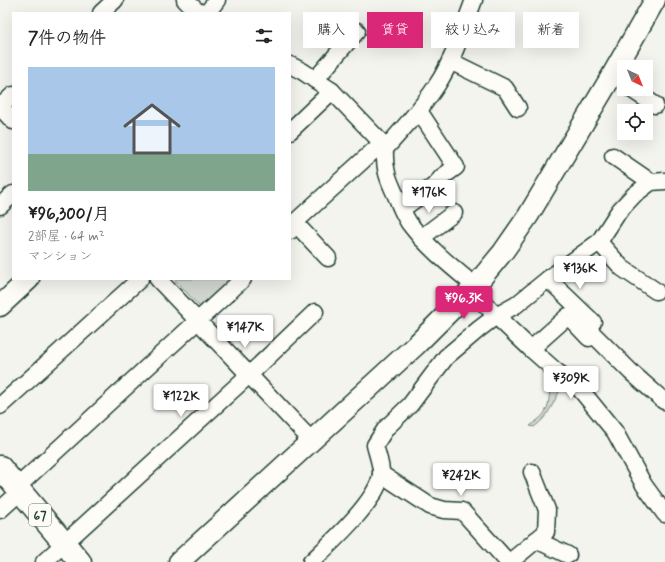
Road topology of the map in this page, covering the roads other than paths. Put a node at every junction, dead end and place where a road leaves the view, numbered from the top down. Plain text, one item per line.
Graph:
1 (115, 0) edge
2 (185, 0) edge
3 (217, 0) edge
4 (474, 0) edge
5 (655, 0) edge
6 (102, 12) edge
7 (200, 12) edge
8 (208, 12) edge
9 (342, 48) edge
10 (628, 60) edge
11 (450, 61) junction
12 (291, 66) edge
13 (315, 80) junction
14 (617, 82) edge
15 (332, 91) junction
16 (12, 96) edge
17 (641, 96) edge
18 (512, 105) dead end
19 (656, 105) dead end
20 (0, 107) edge
21 (419, 111) junction
22 (12, 120) edge
23 (291, 130) edge
24 (383, 146) junction
25 (613, 156) dead end
26 (658, 181) edge
27 (12, 195) edge
28 (0, 206) edge
29 (402, 209) junction
30 (454, 213) dead end
31 (292, 227) edge
32 (421, 238) junction
33 (599, 242) junction
34 (328, 258) dead end
35 (548, 279) junction
36 (28, 280) edge
37 (139, 280) edge
38 (159, 280) edge
39 (234, 281) edge
40 (473, 288) junction
41 (656, 291) dead end
42 (0, 306) edge
43 (316, 312) dead end
44 (496, 316) junction
45 (198, 321) junction
46 (593, 322) dead end
47 (531, 349) junction
48 (250, 374) junction
49 (664, 401) dead end
50 (0, 406) edge
51 (311, 440) junction
52 (0, 468) edge
53 (532, 472) dead end
54 (382, 474) junction
55 (19, 489) junction
56 (0, 510) edge
57 (665, 514) edge
58 (536, 540) junction
59 (64, 544) junction
60 (568, 555) dead end
61 (44, 562) edge
62 (80, 562) edge
63 (178, 562) edge
64 (311, 562) edge
65 (509, 562) edge

1 - 6 street
2 - 7 street
3 - 8 street
4 - 11 street
5 - 10 street
9 - 13 street
11 - 18 street
11 - 21 street
12 - 13 street
13 - 15 street
14 - 40 street
15 - 23 street
15 - 24 street
16 - 20 street
17 - 19 street
20 - 22 street
21 - 24 street
21 - 29 street
24 - 29 street
24 - 31 street
25 - 26 street
26 - 33 street
27 - 28 street
29 - 32 street
30 - 32 street
31 - 34 street
32 - 40 street
33 - 35 street
33 - 41 street
35 - 44 street
35 - 46 street
36 - 42 street
37 - 50 street
38 - 45 street
39 - 45 street
40 - 44 street
40 - 51 street
43 - 48 street
44 - 47 street
44 - 54 street
45 - 48 street
45 - 55 street
47 - 49 street
47 - 57 street
48 - 51 street
48 - 59 street
51 - 63 street
52 - 55 main road, 67
53 - 58 street
54 - 64 street
54 - 65 street
55 - 56 street
55 - 59 main road, 67
58 - 60 street
58 - 65 street
59 - 61 street
59 - 62 main road, 67

